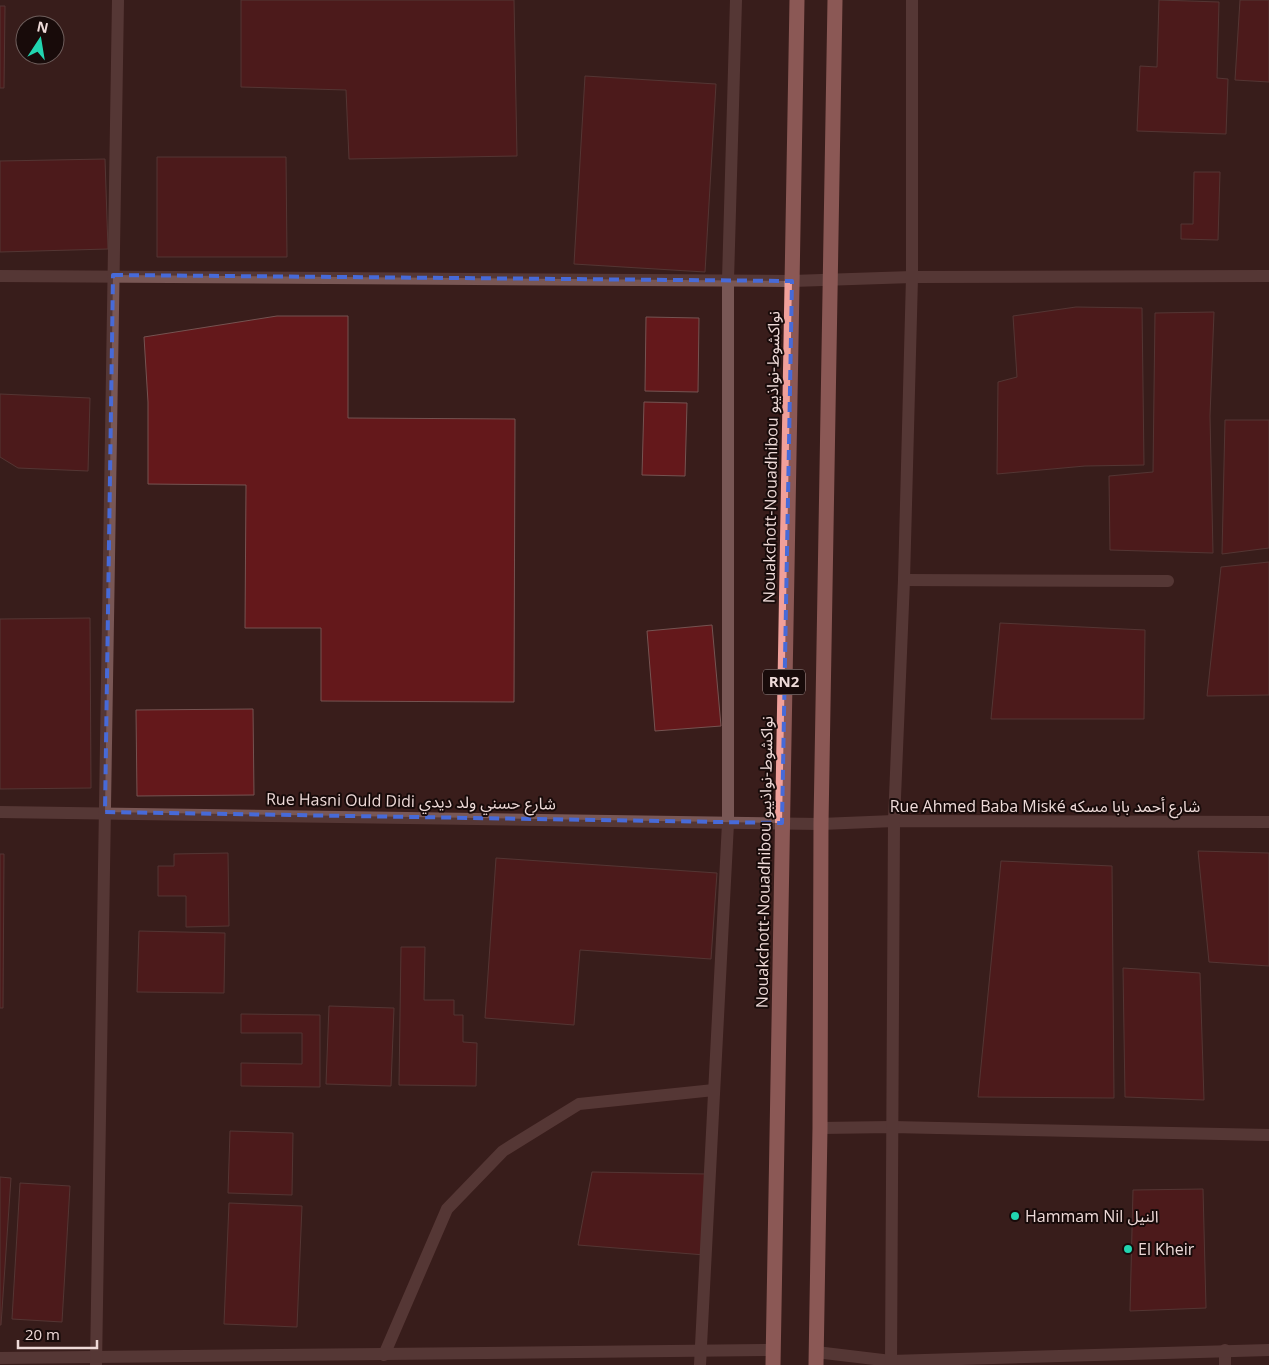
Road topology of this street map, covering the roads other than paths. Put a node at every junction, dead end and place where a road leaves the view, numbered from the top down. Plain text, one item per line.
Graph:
1 (118, 0) edge
2 (736, 0) edge
3 (797, 0) edge
4 (835, 0) edge
5 (912, 0) edge
6 (114, 275) junction
7 (0, 276) edge
8 (1269, 276) edge
9 (912, 277) junction
10 (728, 280) junction
11 (831, 280) junction
12 (792, 281) junction
13 (904, 580) junction
14 (1168, 581) dead end
15 (0, 812) edge
16 (104, 812) junction
17 (894, 821) junction
18 (1269, 822) edge
19 (728, 823) junction
20 (782, 823) junction
21 (821, 824) junction
22 (714, 1090) junction
23 (892, 1127) junction
24 (820, 1128) junction
25 (1269, 1134) edge
26 (701, 1350) junction
27 (1225, 1350) junction
28 (1269, 1350) edge
29 (384, 1355) junction
30 (773, 1357) edge
31 (0, 1358) edge
32 (816, 1359) edge
33 (96, 1361) edge
34 (891, 1363) edge
35 (700, 1365) edge
36 (1225, 1365) edge

1 - 6 street
2 - 10 street
3 - 12 highway, Nouakchott-Nouadhibou نواكشوط-نواذيبو / RN2
4 - 11 highway, RN2
5 - 9 street
6 - 7 street
6 - 10 street
6 - 16 street
8 - 9 street
9 - 11 street
9 - 13 street
10 - 12 street
10 - 19 street
11 - 12 street
11 - 21 highway, RN2
12 - 20 highway, Nouakchott-Nouadhibou نواكشوط-نواذيبو / RN2
13 - 14 street
13 - 17 street
15 - 16 street, Rue Hasni Ould Didi شارع حسني ولد ديدي
16 - 19 street, Rue Hasni Ould Didi شارع حسني ولد ديدي
16 - 33 street
17 - 18 street, Rue Ahmed Baba Miské شارع أحمد بابا مسكه
17 - 21 street, Rue Ahmed Baba Miské شارع أحمد بابا مسكه
17 - 23 street
19 - 20 street, Rue Hasni Ould Didi شارع حسني ولد ديدي
19 - 22 street
20 - 21 street, Rue Hasni Ould Didi شارع حسني ولد ديدي
20 - 30 highway, Nouakchott-Nouadhibou نواكشوط-نواذيبو / RN2
21 - 24 highway, RN2
22 - 26 street
22 - 29 street
23 - 24 street
23 - 25 street
23 - 34 street
24 - 32 highway, RN2
26 - 29 street
26 - 30 street
26 - 35 street
27 - 28 street
27 - 34 street
27 - 36 street
29 - 33 street
31 - 33 street
32 - 34 street

